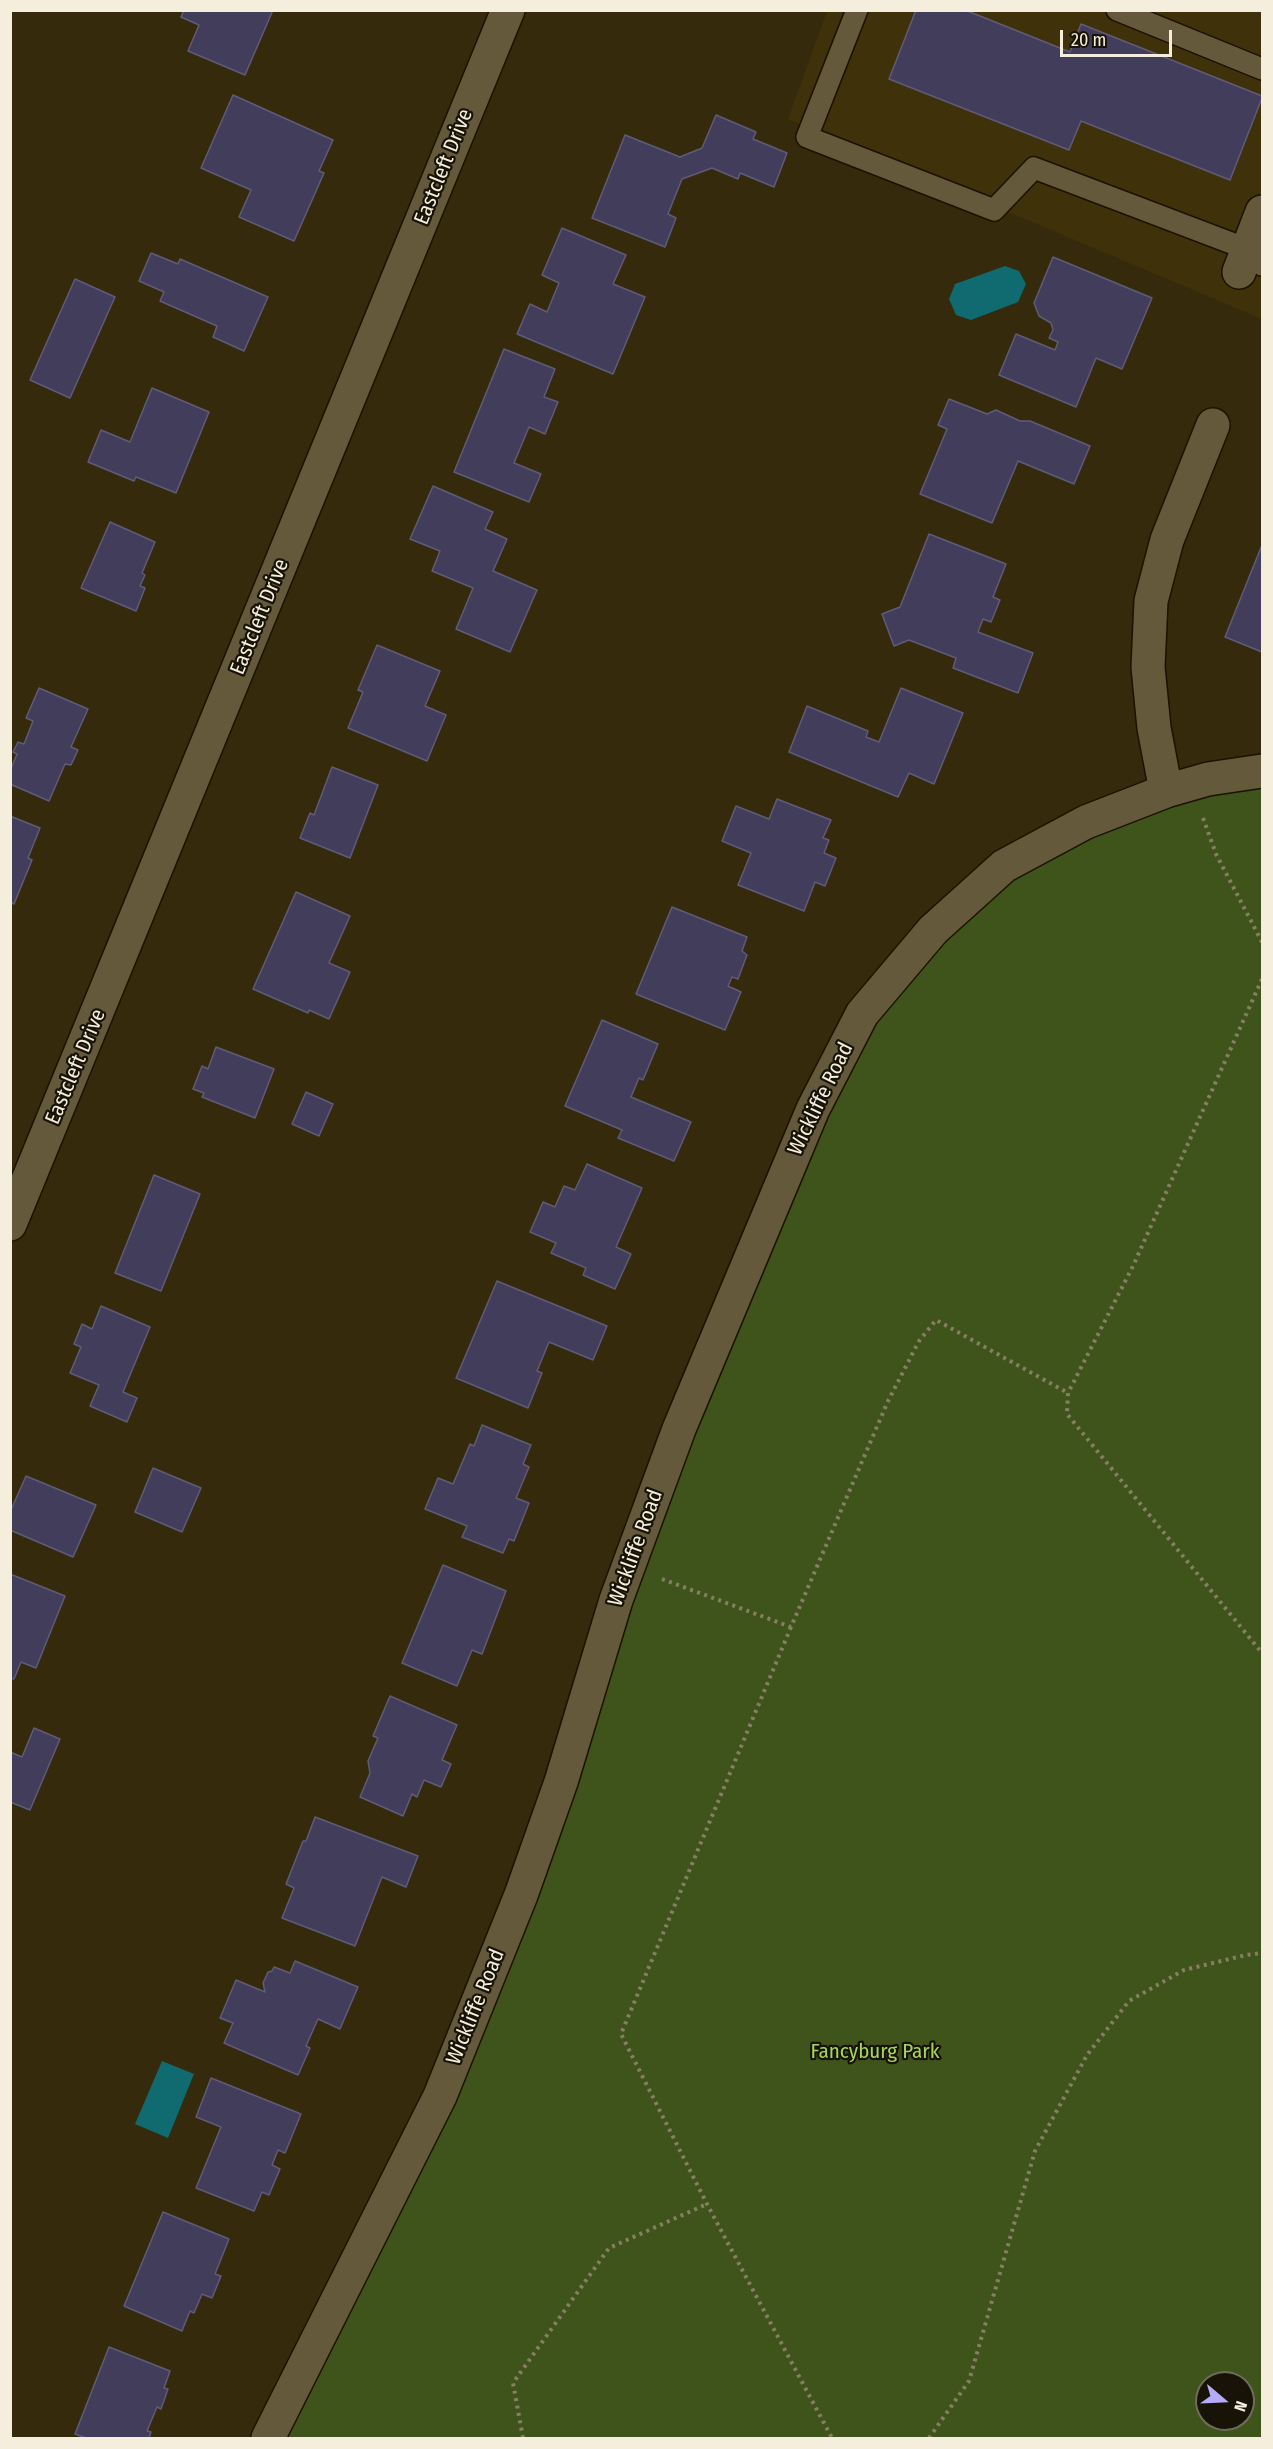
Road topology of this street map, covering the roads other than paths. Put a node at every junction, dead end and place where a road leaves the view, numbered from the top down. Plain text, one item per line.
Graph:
1 (856, 10) edge
2 (1117, 10) edge
3 (501, 13) edge
4 (1263, 69) edge
5 (1263, 212) edge
6 (1249, 262) edge
7 (1213, 426) dead end
8 (1263, 771) edge
9 (1166, 791) junction
10 (10, 1224) edge
11 (268, 2439) edge

1 - 6 lane
2 - 4 lane
3 - 10 street, Eastcleft Drive
5 - 6 street
7 - 9 street
8 - 9 street, Wickliffe Road
9 - 11 street, Wickliffe Road

